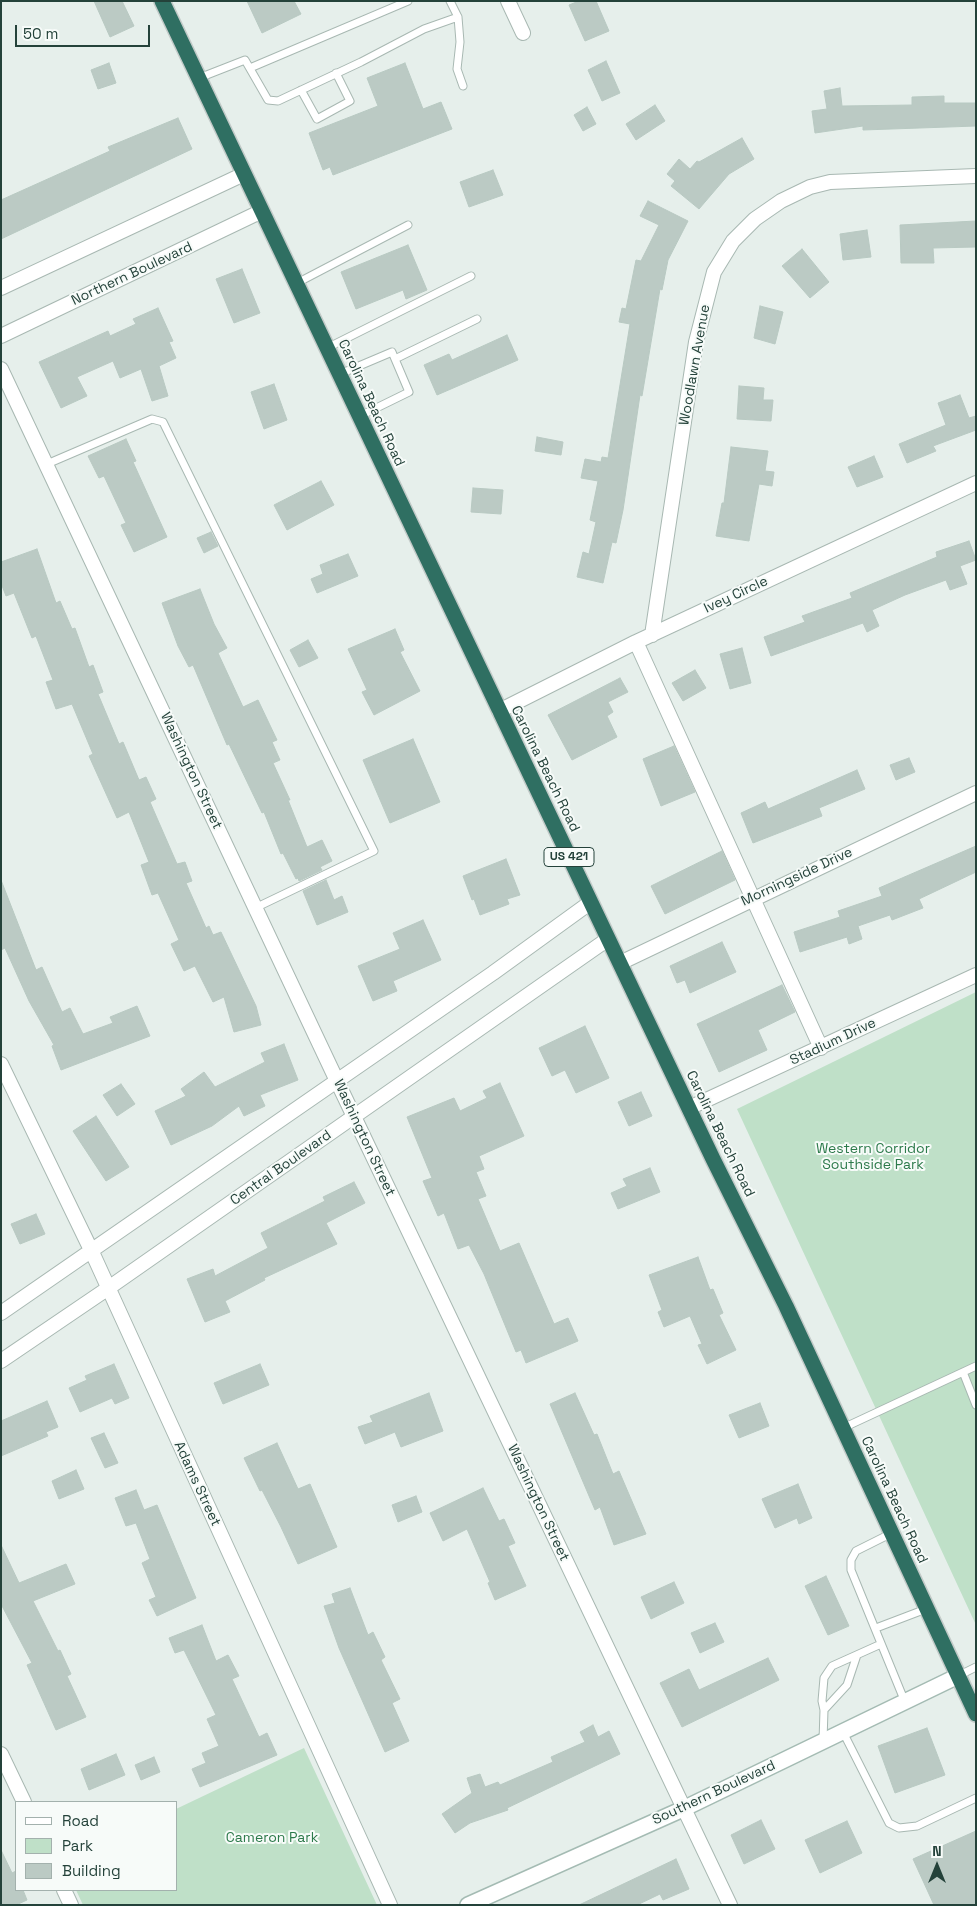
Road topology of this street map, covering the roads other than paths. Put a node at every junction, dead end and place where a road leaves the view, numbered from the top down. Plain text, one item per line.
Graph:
1 (162, 1) edge
2 (408, 1) edge
3 (450, 1) edge
4 (508, 1) edge
5 (458, 17) junction
6 (523, 33) dead end
7 (250, 68) junction
8 (336, 73) junction
9 (199, 78) junction
10 (463, 86) dead end
11 (301, 90) junction
12 (244, 174) junction
13 (976, 176) edge
14 (262, 211) junction
15 (408, 225) dead end
16 (471, 276) dead end
17 (297, 283) junction
18 (1, 288) edge
19 (477, 319) dead end
20 (1, 336) edge
21 (327, 348) junction
22 (395, 359) junction
23 (1, 369) edge
24 (340, 374) junction
25 (359, 416) junction
26 (47, 464) junction
27 (976, 483) edge
28 (652, 634) junction
29 (636, 642) junction
30 (499, 711) junction
31 (976, 793) edge
32 (752, 898) junction
33 (590, 902) junction
34 (255, 908) junction
35 (608, 939) junction
36 (620, 963) junction
37 (976, 975) edge
38 (821, 1048) junction
39 (1, 1064) edge
40 (337, 1081) junction
41 (689, 1108) junction
42 (354, 1117) junction
43 (92, 1252) junction
44 (107, 1289) junction
45 (1, 1313) edge
46 (1, 1361) edge
47 (976, 1366) edge
48 (963, 1372) junction
49 (976, 1405) edge
50 (843, 1428) junction
51 (892, 1533) junction
52 (926, 1608) junction
53 (876, 1628) junction
54 (881, 1644) junction
55 (857, 1655) junction
56 (976, 1667) edge
57 (958, 1676) junction
58 (905, 1702) junction
59 (824, 1710) junction
60 (976, 1714) edge
61 (843, 1731) junction
62 (823, 1742) junction
63 (1, 1754) edge
64 (976, 1798) edge
65 (24, 1801) edge
66 (683, 1809) junction
67 (64, 1891) edge
68 (71, 1905) edge
69 (390, 1905) edge
70 (468, 1905) edge
71 (730, 1905) edge

1 - 9 highway, Carolina Beach Road / US 421
2 - 7 lane
3 - 5 lane
4 - 6 street
5 - 8 lane
5 - 10 lane
7 - 9 lane
7 - 11 lane
8 - 11 lane
8 - 11 lane
9 - 12 highway, Carolina Beach Road / US 421
12 - 14 highway, Carolina Beach Road / US 421
12 - 18 street
13 - 28 street, Woodlawn Avenue
14 - 17 highway, Carolina Beach Road / US 421
14 - 20 street, Northern Boulevard
15 - 17 lane
16 - 21 lane
17 - 21 highway, Carolina Beach Road / US 421
19 - 22 lane
21 - 24 highway, Carolina Beach Road / US 421
22 - 24 lane
22 - 25 lane
23 - 26 street, Washington Street
24 - 25 highway, Carolina Beach Road / US 421
25 - 30 highway, Carolina Beach Road / US 421
26 - 34 street, Washington Street
26 - 34 lane
27 - 28 street, Ivey Circle
28 - 29 street, Ivey Circle
29 - 30 street, Ivey Circle
29 - 32 street
30 - 33 highway, Carolina Beach Road / US 421
31 - 32 street, Morningside Drive
32 - 36 street, Morningside Drive
32 - 38 street
33 - 35 highway, Carolina Beach Road / US 421
33 - 40 street
34 - 40 street, Washington Street
35 - 36 highway, Carolina Beach Road / US 421
35 - 42 street, Central Boulevard
36 - 41 highway, Carolina Beach Road / US 421
37 - 38 street, Stadium Drive
38 - 41 street, Stadium Drive
39 - 43 street, Adams Street
40 - 42 street, Washington Street
40 - 43 street
41 - 50 highway, Carolina Beach Road / US 421
42 - 44 street, Central Boulevard
42 - 66 street, Washington Street
43 - 44 street, Adams Street
43 - 45 street
44 - 46 street, Central Boulevard
44 - 69 street, Adams Street
47 - 48 lane
48 - 49 lane
48 - 50 lane
50 - 51 highway, Carolina Beach Road / US 421
51 - 52 highway, Carolina Beach Road / US 421
51 - 53 lane
52 - 53 lane
52 - 57 highway, Carolina Beach Road / US 421
53 - 54 lane
54 - 55 lane
54 - 58 lane
55 - 59 lane
55 - 59 lane
56 - 57 lane
57 - 58 street, Southern Boulevard
57 - 60 highway, Carolina Beach Road / US 421
58 - 61 street, Southern Boulevard
59 - 62 lane
61 - 62 street, Southern Boulevard
61 - 64 lane
62 - 66 street, Southern Boulevard
63 - 65 street
66 - 70 street, Southern Boulevard
66 - 71 street, Washington Street
67 - 68 street

